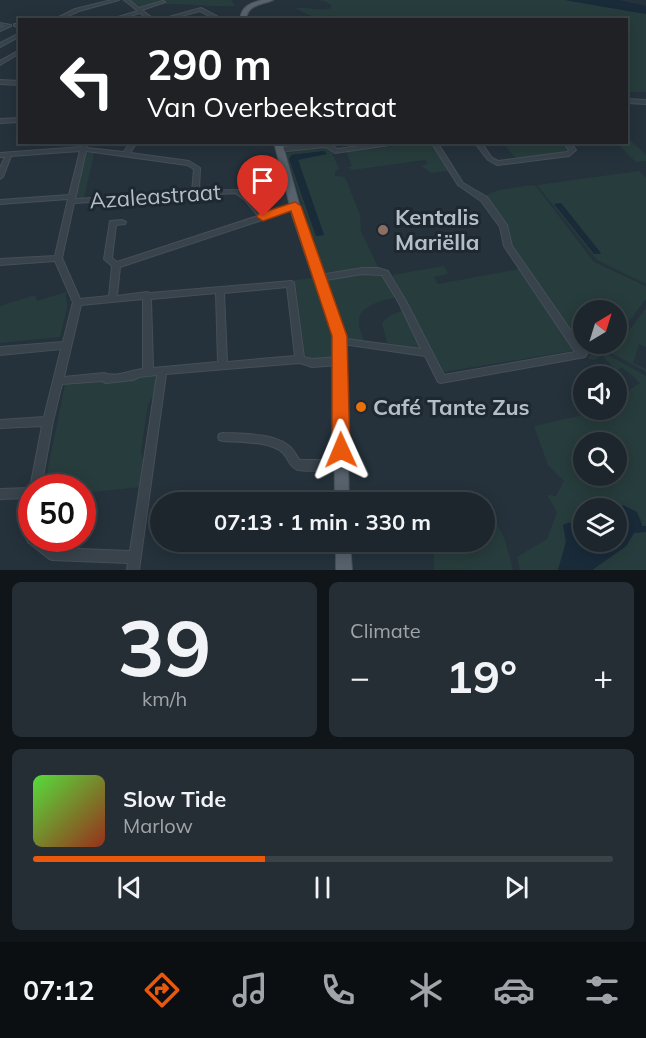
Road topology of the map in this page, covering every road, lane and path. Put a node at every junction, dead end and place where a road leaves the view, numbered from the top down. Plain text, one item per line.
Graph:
1 (117, 0) edge
2 (126, 0) edge
3 (270, 0) edge
4 (163, 2) dead end
5 (141, 10) junction
6 (63, 15) junction
7 (58, 18) edge
8 (76, 18) edge
9 (117, 18) edge
10 (151, 18) edge
11 (172, 18) edge
12 (218, 18) edge
13 (243, 18) edge
14 (0, 24) edge
15 (0, 30) edge
16 (18, 35) edge
17 (18, 50) edge
18 (18, 51) edge
19 (3, 58) edge
20 (0, 63) edge
21 (0, 82) edge
22 (18, 83) edge
23 (628, 101) edge
24 (646, 102) edge
25 (18, 120) edge
26 (0, 122) edge
27 (132, 144) edge
28 (391, 144) edge
29 (435, 144) edge
30 (479, 144) edge
31 (568, 144) edge
32 (84, 146) edge
33 (279, 146) edge
34 (9, 154) junction
35 (0, 155) edge
36 (124, 155) junction
37 (0, 177) edge
38 (195, 194) junction
39 (72, 199) junction
40 (0, 202) edge
41 (295, 206) junction
42 (263, 217) junction
43 (122, 222) dead end
44 (58, 258) junction
45 (0, 262) edge
46 (116, 265) junction
47 (320, 278) junction
48 (220, 291) junction
49 (147, 295) junction
50 (113, 298) junction
51 (77, 302) junction
52 (339, 340) junction
53 (66, 345) junction
54 (0, 351) edge
55 (428, 353) junction
56 (300, 359) junction
57 (339, 361) junction
58 (223, 366) junction
59 (148, 372) junction
60 (162, 372) junction
61 (58, 381) junction
62 (48, 421) junction
63 (0, 424) edge
64 (222, 437) dead end
65 (341, 465) junction
66 (38, 474) edge
67 (342, 492) edge
68 (18, 493) edge
69 (0, 494) edge
70 (50, 552) edge
71 (343, 552) edge
72 (135, 557) junction
73 (134, 570) edge
74 (344, 570) edge

1 - 6 street
2 - 5 street
3 - 13 main road
4 - 5 street
5 - 9 street
5 - 10 street
6 - 7 street
6 - 8 street
11 - 12 street
14 - 15 street
16 - 17 street
18 - 19 street
19 - 20 street
21 - 22 street
23 - 24 street
25 - 26 street
27 - 36 street
28 - 33 street
29 - 55 street
30 - 31 street
32 - 34 street
32 - 36 street
32 - 39 street
33 - 41 main road
34 - 35 street
34 - 37 street
36 - 38 street
38 - 39 street, Azaleastraat
38 - 42 street, Azaleastraat
39 - 40 street, Azaleastraat
39 - 44 street
41 - 42 street
41 - 47 main road
42 - 46 street
43 - 46 street
44 - 45 street
44 - 51 street
46 - 50 street
47 - 52 main road
47 - 55 street
48 - 49 street
48 - 56 street
48 - 58 street
49 - 50 street
49 - 59 street
50 - 51 street
51 - 53 street
52 - 55 street
52 - 57 main road
53 - 54 street
53 - 61 street
56 - 57 street
56 - 58 street
57 - 65 main road
58 - 60 street
59 - 60 street
59 - 61 street
60 - 72 street
61 - 62 street
62 - 63 street
62 - 66 street
64 - 65 street
65 - 67 main road
68 - 69 street
70 - 72 street
71 - 74 main road
72 - 73 street

